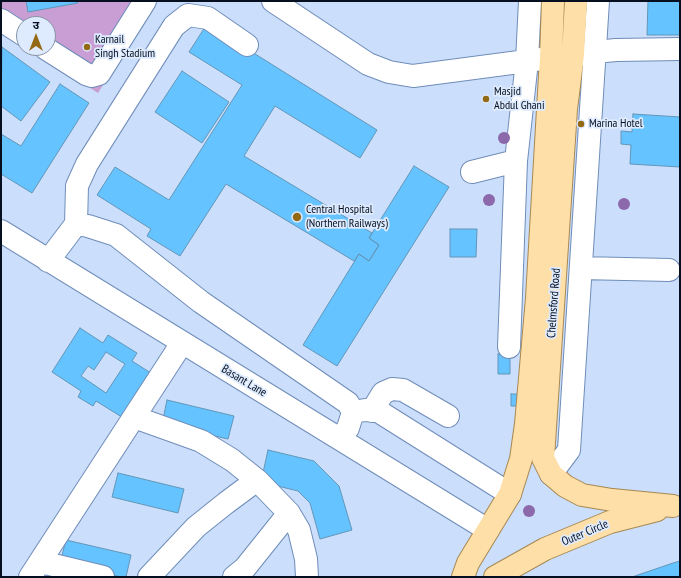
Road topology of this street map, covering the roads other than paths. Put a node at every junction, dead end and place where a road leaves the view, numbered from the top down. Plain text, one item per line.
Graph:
1 (145, 1) edge
2 (273, 1) edge
3 (530, 1) edge
4 (553, 1) edge
5 (576, 1) edge
6 (598, 1) edge
7 (1, 20) edge
8 (16, 30) edge
9 (247, 45) dead end
10 (680, 49) edge
11 (595, 52) junction
12 (573, 54) junction
13 (56, 55) edge
14 (551, 58) junction
15 (527, 61) junction
16 (516, 161) junction
17 (472, 172) dead end
18 (76, 224) junction
19 (1, 231) edge
20 (48, 260) junction
21 (581, 268) junction
22 (669, 270) dead end
23 (182, 343) junction
24 (509, 347) dead end
25 (363, 411) junction
26 (448, 416) dead end
27 (134, 417) junction
28 (340, 439) junction
29 (521, 459) junction
30 (547, 466) junction
31 (257, 480) junction
32 (510, 494) junction
33 (676, 505) edge
34 (289, 513) junction
35 (488, 530) junction
36 (36, 570) edge
37 (502, 575) edge
38 (103, 577) edge
39 (149, 577) edge
40 (234, 577) edge
41 (307, 577) edge
42 (463, 577) edge

1 - 13 street
2 - 15 street
3 - 15 street
4 - 14 main road, Chelmsford Road
5 - 12 main road, Chelmsford Road
6 - 11 street
7 - 8 street
9 - 18 street
10 - 11 street
11 - 12 street
11 - 21 street
12 - 14 street
12 - 30 main road, Chelmsford Road
14 - 15 street
14 - 29 main road, Chelmsford Road
15 - 16 street
16 - 17 street
16 - 24 street
18 - 20 street
18 - 25 street
19 - 20 street, Basant Lane
20 - 23 street, Basant Lane
21 - 22 street
21 - 30 street
23 - 27 street
23 - 28 street, Basant Lane
25 - 26 street
25 - 28 street
25 - 32 street
27 - 31 street
27 - 36 street
28 - 35 street, Basant Lane
29 - 30 main road
29 - 32 main road, Chelmsford Road
30 - 33 main road
31 - 34 street
31 - 39 street
32 - 35 main road, Chelmsford Road
33 - 37 main road, Outer Circle
34 - 40 street
34 - 41 street
35 - 42 main road, Chelmsford Road
36 - 38 street

